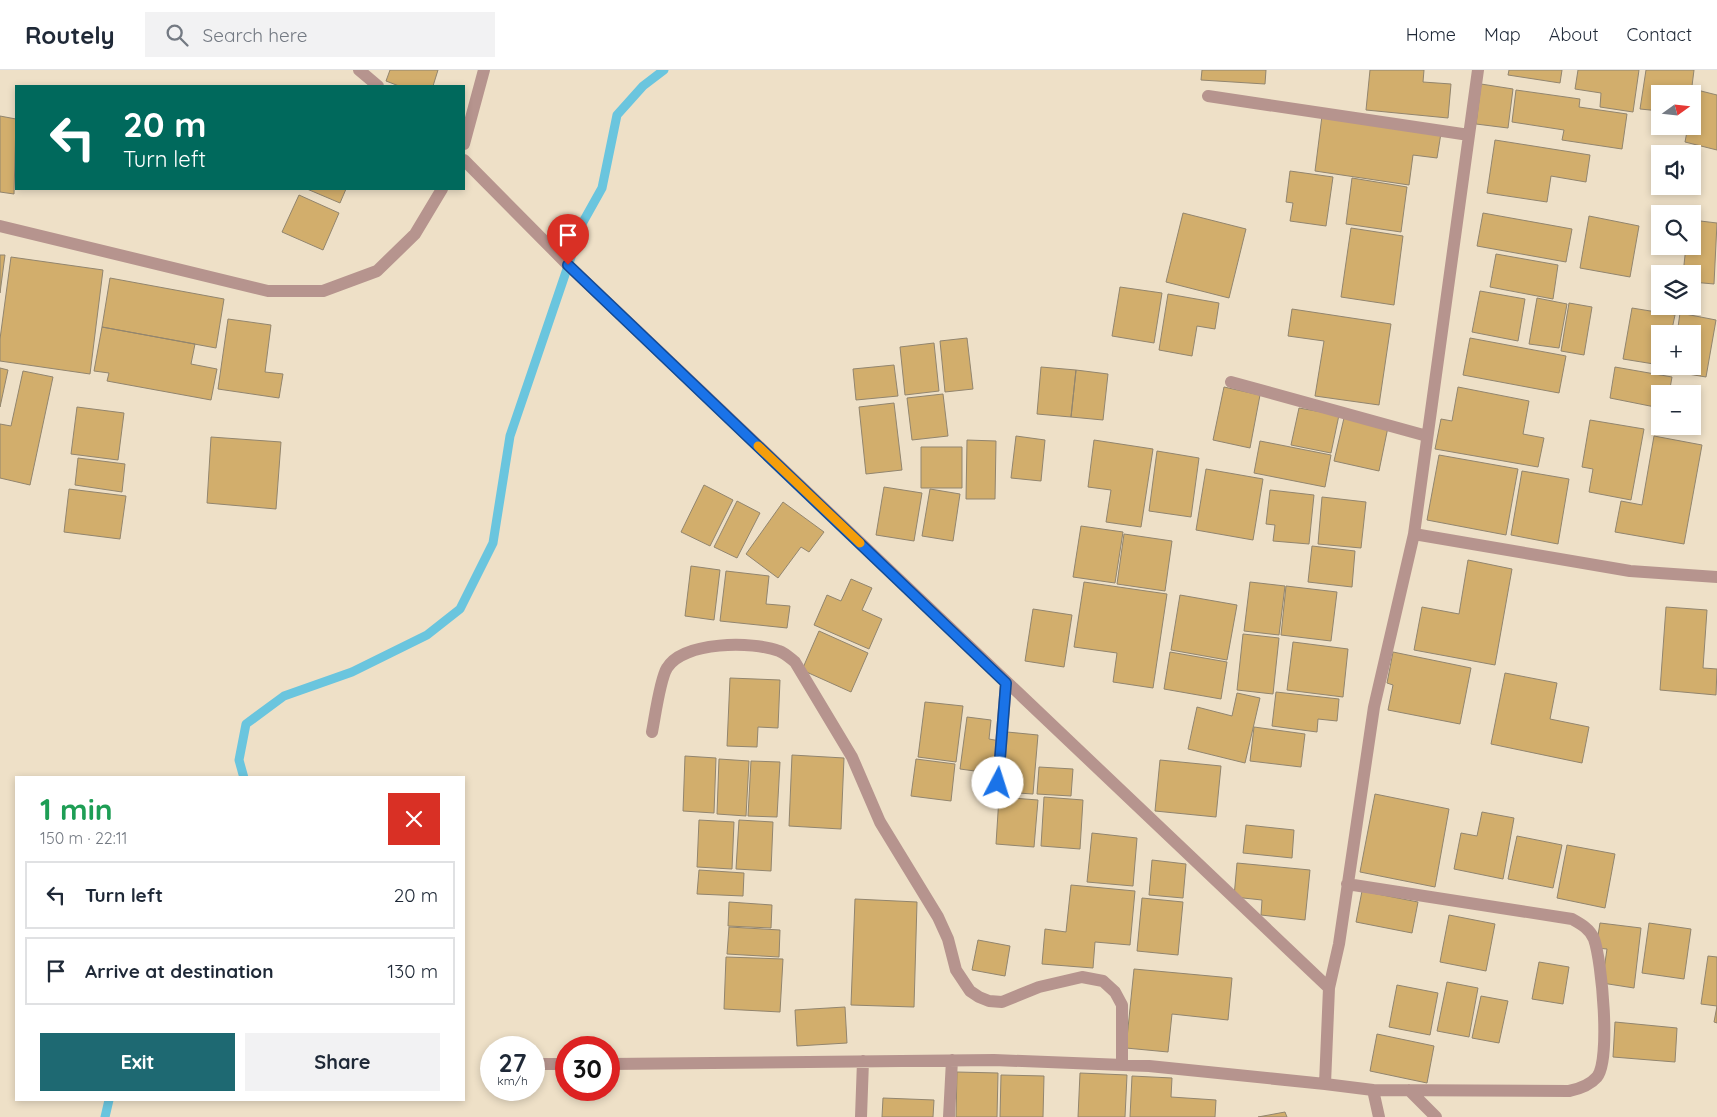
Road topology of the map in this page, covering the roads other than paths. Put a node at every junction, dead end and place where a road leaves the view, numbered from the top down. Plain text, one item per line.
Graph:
1 (359, 70) edge
2 (484, 70) edge
3 (1478, 70) edge
4 (377, 85) edge
5 (1208, 96) dead end
6 (1469, 135) junction
7 (465, 140) edge
8 (465, 161) edge
9 (441, 190) edge
10 (0, 226) edge
11 (1231, 382) dead end
12 (1427, 436) junction
13 (1414, 534) junction
14 (1717, 577) edge
15 (1006, 683) junction
16 (652, 732) dead end
17 (998, 783) dead end
18 (1347, 884) junction
19 (1329, 988) junction
20 (952, 1060) junction
21 (863, 1061) junction
22 (620, 1064) edge
23 (1122, 1065) junction
24 (1325, 1084) junction
25 (1373, 1090) junction
26 (1409, 1090) junction
27 (862, 1117) edge
28 (949, 1117) edge
29 (1379, 1117) edge
30 (1436, 1117) edge

1 - 4 street
2 - 7 street
3 - 6 street
5 - 6 street
6 - 12 street
8 - 15 street
9 - 10 street
11 - 12 street
12 - 13 street
13 - 14 street
13 - 18 street
15 - 17 street
15 - 19 street
16 - 23 street
18 - 19 street
18 - 26 street
19 - 24 street
20 - 21 street
20 - 23 street
20 - 28 street
21 - 22 street
21 - 27 street
23 - 24 street
24 - 25 street
25 - 26 street
25 - 29 street
26 - 30 street

